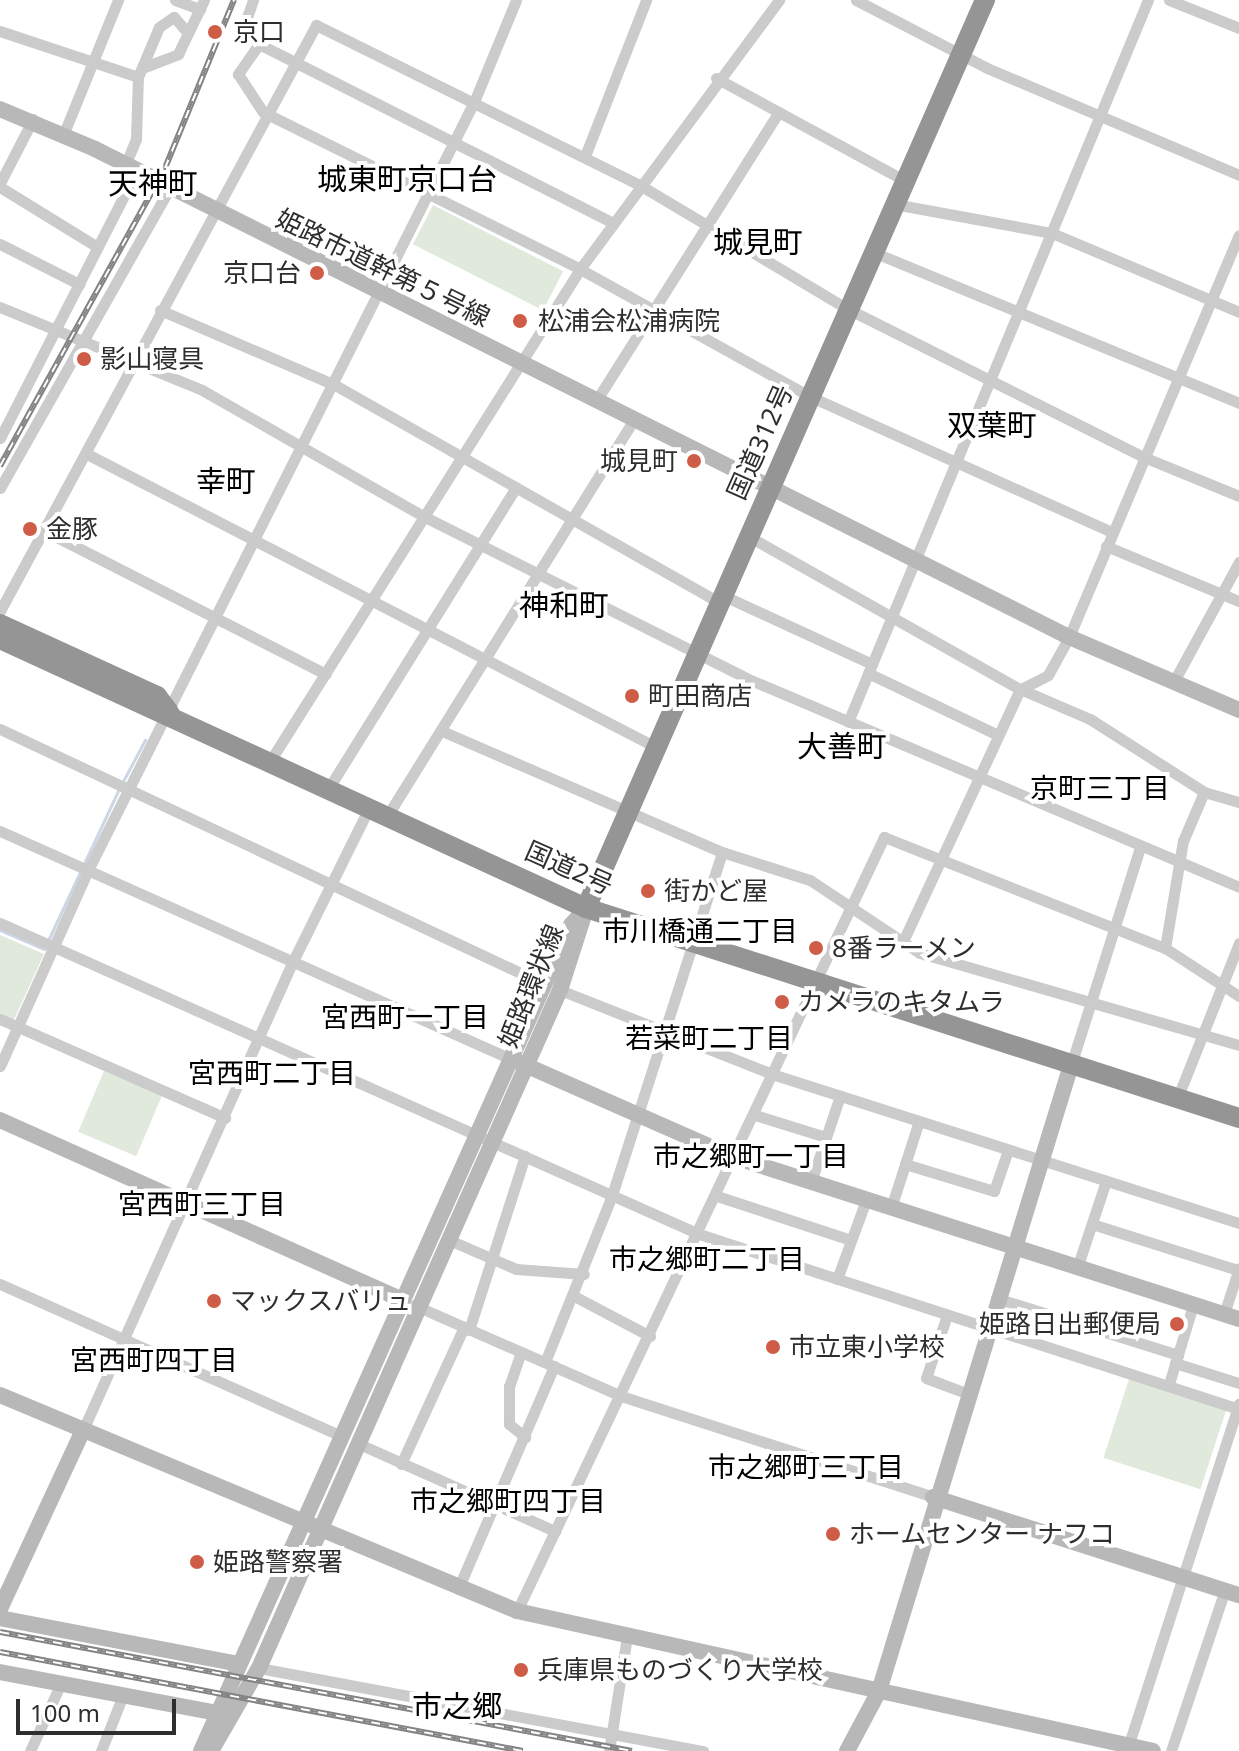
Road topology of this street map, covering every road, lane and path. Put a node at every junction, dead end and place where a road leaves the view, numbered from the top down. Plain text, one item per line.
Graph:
1 (118, 0) edge
2 (175, 0) edge
3 (253, 0) edge
4 (516, 0) edge
5 (646, 0) edge
6 (779, 0) edge
7 (856, 0) edge
8 (985, 0) edge
9 (1148, 0) edge
10 (1169, 0) edge
11 (202, 5) edge
12 (1239, 28) edge
13 (0, 31) edge
14 (188, 33) junction
15 (259, 44) junction
16 (961, 55) junction
17 (294, 62) junction
18 (93, 65) junction
19 (140, 73) junction
20 (716, 78) junction
21 (474, 102) junction
22 (0, 109) edge
23 (263, 112) junction
24 (779, 112) junction
25 (1099, 117) junction
26 (33, 119) junction
27 (64, 133) junction
28 (454, 143) junction
29 (585, 156) junction
30 (130, 169) junction
31 (1239, 175) edge
32 (906, 181) junction
33 (638, 184) junction
34 (0, 185) edge
35 (169, 189) junction
36 (428, 197) junction
37 (894, 204) junction
38 (213, 210) junction
39 (612, 222) junction
40 (705, 225) junction
41 (1052, 233) junction
42 (1239, 235) edge
43 (0, 244) edge
44 (96, 246) junction
45 (873, 252) junction
46 (580, 269) junction
47 (79, 284) junction
48 (381, 294) junction
49 (1213, 300) junction
50 (0, 307) edge
51 (651, 309) junction
52 (848, 309) junction
53 (160, 310) junction
54 (1239, 312) edge
55 (1018, 315) junction
56 (55, 329) junction
57 (85, 341) junction
58 (134, 358) junction
59 (520, 362) junction
60 (989, 378) junction
61 (1177, 378) junction
62 (335, 385) junction
63 (809, 396) junction
64 (596, 401) junction
65 (1239, 403) edge
66 (634, 420) junction
67 (0, 438) edge
68 (304, 446) junction
69 (461, 453) junction
70 (87, 454) junction
71 (1146, 458) junction
72 (954, 464) junction
73 (516, 487) junction
74 (767, 487) junction
75 (0, 488) edge
76 (1239, 496) edge
77 (425, 517) junction
78 (574, 521) junction
79 (45, 531) junction
80 (1112, 532) junction
81 (747, 535) junction
82 (254, 544) junction
83 (481, 544) junction
84 (1106, 546) junction
85 (915, 560) junction
86 (1239, 562) edge
87 (542, 572) junction
88 (1225, 596) junction
89 (720, 599) junction
90 (1239, 601) edge
91 (375, 604) junction
92 (0, 611) edge
93 (217, 617) junction
94 (890, 619) junction
95 (0, 624) edge
96 (427, 630) junction
97 (1069, 637) junction
98 (0, 639) edge
99 (698, 653) junction
100 (486, 660) junction
101 (870, 668) junction
102 (326, 674) junction
103 (1173, 683) junction
104 (1020, 689) junction
105 (1239, 710) edge
106 (169, 712) junction
107 (848, 722) junction
108 (0, 729) edge
109 (442, 731) junction
110 (998, 735) junction
111 (656, 747) junction
112 (272, 758) junction
113 (976, 780) junction
114 (330, 786) junction
115 (130, 790) junction
116 (1204, 792) junction
117 (1239, 802) edge
118 (380, 809) junction
119 (627, 813) junction
120 (0, 831) edge
121 (1139, 851) junction
122 (722, 852) junction
123 (943, 863) junction
124 (1178, 865) junction
125 (88, 870) junction
126 (332, 886) junction
127 (1239, 887) edge
128 (850, 905) junction
129 (586, 908) junction
130 (0, 923) edge
131 (1114, 926) junction
132 (905, 937) junction
133 (690, 941) junction
134 (1239, 943) edge
135 (55, 947) junction
136 (1165, 948) junction
137 (292, 963) junction
138 (814, 982) junction
139 (1219, 986) junction
140 (553, 987) junction
141 (1239, 996) edge
142 (1091, 998) junction
143 (0, 1019) edge
144 (18, 1028) junction
145 (663, 1031) junction
146 (1199, 1032) junction
147 (258, 1040) junction
148 (1239, 1045) edge
149 (518, 1062) junction
150 (1071, 1065) junction
151 (0, 1066) edge
152 (775, 1075) junction
153 (840, 1096) junction
154 (1177, 1099) junction
155 (636, 1114) junction
156 (755, 1115) junction
157 (225, 1118) junction
158 (1239, 1118) edge
159 (0, 1120) edge
160 (919, 1121) junction
161 (826, 1137) junction
162 (484, 1138) junction
163 (1008, 1150) junction
164 (525, 1156) junction
165 (734, 1157) junction
166 (1040, 1160) junction
167 (905, 1164) junction
168 (1106, 1181) junction
169 (811, 1182) junction
170 (612, 1195) junction
171 (717, 1196) junction
172 (866, 1200) junction
173 (186, 1203) junction
174 (891, 1208) junction
175 (1239, 1223) edge
176 (1092, 1224) junction
177 (699, 1234) junction
178 (447, 1239) junction
179 (851, 1240) junction
180 (1012, 1247) junction
181 (491, 1255) junction
182 (1077, 1268) junction
183 (1239, 1269) edge
184 (584, 1274) junction
185 (837, 1279) junction
186 (0, 1284) edge
187 (574, 1296) junction
188 (996, 1298) junction
189 (409, 1303) junction
190 (1193, 1305) junction
191 (947, 1315) junction
192 (1231, 1317) edge
193 (988, 1327) junction
194 (467, 1328) junction
195 (650, 1336) junction
196 (126, 1338) junction
197 (521, 1352) junction
198 (1177, 1359) junction
199 (550, 1364) junction
200 (1239, 1383) edge
201 (1169, 1384) junction
202 (966, 1393) junction
203 (0, 1395) edge
204 (621, 1396) junction
205 (1239, 1407) edge
206 (83, 1430) junction
207 (525, 1437) junction
208 (349, 1440) junction
209 (401, 1464) junction
210 (933, 1497) junction
211 (494, 1508) junction
212 (301, 1520) junction
213 (318, 1528) junction
214 (555, 1531) junction
215 (1184, 1577) junction
216 (458, 1589) junction
217 (1232, 1592) edge
218 (0, 1609) edge
219 (517, 1611) junction
220 (0, 1618) edge
221 (627, 1636) junction
222 (238, 1664) junction
223 (259, 1668) junction
224 (0, 1672) edge
225 (61, 1683) junction
226 (879, 1691) junction
227 (123, 1695) junction
228 (214, 1712) junction
229 (232, 1716) junction
230 (611, 1734) junction
231 (1128, 1748) edge
232 (30, 1751) edge
233 (101, 1751) edge
234 (201, 1751) edge
235 (211, 1751) edge
236 (609, 1751) edge
237 (703, 1751) edge
238 (847, 1751) edge
239 (1153, 1751) edge
240 (1171, 1751) edge

1 - 18 street
2 - 11 street
3 - 15 street
4 - 21 street
5 - 29 street
6 - 20 street
7 - 16 street
8 - 16 highway, 国道312号
9 - 25 street
10 - 12 street
11 - 14 street
13 - 18 street
14 - 19 street
14 - 19 street
15 - 17 street
15 - 23 street
16 - 25 street
16 - 32 highway, 国道312号
17 - 21 street
17 - 23 street
17 - 28 street
18 - 19 street
18 - 27 street
19 - 30 street
20 - 24 street
20 - 33 street
21 - 28 street
21 - 29 street
22 - 26 street, 姫路市道幹第５号線
23 - 36 street
23 - 38 street
24 - 32 street
24 - 40 street
25 - 31 street
25 - 41 street
26 - 27 street, 姫路市道幹第５号線
26 - 34 street
27 - 30 street, 姫路市道幹第５号線
28 - 36 street
28 - 39 street
29 - 33 street
30 - 35 street, 姫路市道幹第５号線
30 - 44 street
32 - 37 highway, 国道312号
33 - 39 street
33 - 40 street
34 - 44 street
35 - 38 street, 姫路市道幹第５号線
35 - 57 street
36 - 46 street
36 - 48 street
37 - 41 street
37 - 45 highway, 国道312号
38 - 48 street, 姫路市道幹第５号線
38 - 53 street
39 - 46 street
40 - 51 street
40 - 52 street
41 - 49 street
41 - 55 street
42 - 49 street
43 - 47 street
44 - 47 street
45 - 52 highway, 国道312号
45 - 55 street
46 - 51 street
46 - 59 street
47 - 56 street
48 - 59 street, 姫路市道幹第５号線
48 - 62 street
49 - 54 street
49 - 61 street
50 - 56 street
51 - 63 street
51 - 64 street
52 - 60 street
52 - 63 highway, 国道312号
53 - 58 street
53 - 62 street
55 - 60 street
55 - 61 street
56 - 57 street
56 - 67 street
57 - 58 street
57 - 75 street
58 - 68 street
58 - 70 street
59 - 64 street, 姫路市道幹第５号線
59 - 69 street
60 - 71 street
60 - 72 street
61 - 65 street
61 - 71 street
62 - 68 street
62 - 69 street
63 - 72 street
63 - 74 highway, 国道312号
64 - 66 street, 姫路市道幹第５号線
66 - 74 street, 姫路市道幹第５号線
66 - 78 street
68 - 77 street
68 - 82 street
69 - 73 street
69 - 77 street
70 - 79 street
70 - 82 street
71 - 76 street
71 - 80 street
72 - 80 street
72 - 85 street
73 - 78 street
73 - 83 street
74 - 81 highway, 国道312号
74 - 85 street, 姫路市道幹第５号線
77 - 83 street
77 - 91 street
78 - 87 street
78 - 89 street
79 - 92 street
79 - 93 street
80 - 84 street
81 - 89 highway, 国道312号
81 - 94 street
82 - 91 street
82 - 93 street
83 - 87 street
83 - 96 street
84 - 88 street
84 - 97 street
85 - 94 street
85 - 97 street, 姫路市道幹第５号線
86 - 88 street
87 - 99 street
87 - 100 street
88 - 90 street
88 - 103 street
89 - 99 highway, 国道312号
89 - 101 street
91 - 96 street
91 - 102 street
93 - 102 street
93 - 106 street
94 - 101 street
94 - 104 street
95 - 106 highway, 国道2号
96 - 100 street
96 - 114 street
97 - 103 street, 姫路市道幹第５号線
97 - 104 street
98 - 106 highway, 国道2号
99 - 107 street
99 - 111 highway, 国道312号
100 - 109 street
100 - 111 street
101 - 107 street
101 - 110 street
102 - 112 street
103 - 105 street, 姫路市道幹第５号線
104 - 110 street
104 - 116 street
106 - 112 highway, 国道2号
106 - 115 street
107 - 113 street
108 - 115 street
109 - 118 street
109 - 119 street
110 - 113 street
111 - 119 highway, 国道312号
112 - 114 highway, 国道2号
113 - 121 street
113 - 123 street
114 - 118 highway, 国道2号
115 - 125 street
115 - 126 street
116 - 117 street
116 - 124 street
118 - 126 street
118 - 129 highway, 国道2号
119 - 122 street
119 - 129 highway, 国道312号
120 - 125 street
121 - 124 street
121 - 131 street
122 - 128 street
122 - 133 street
123 - 128 street
123 - 131 street
123 - 132 street
124 - 127 street
124 - 136 street
125 - 135 street
125 - 137 street
126 - 137 street
126 - 140 street
128 - 132 street
128 - 138 street
129 - 133 highway, 国道2号
129 - 140 street, 姫路環状線
130 - 135 street
131 - 136 street
131 - 142 street
132 - 142 street
133 - 138 highway, 国道2号
133 - 145 street
134 - 139 street
135 - 144 street
135 - 147 street
136 - 139 street
137 - 147 street
137 - 149 street
138 - 150 highway, 国道2号
138 - 152 street
139 - 141 street
139 - 146 street
140 - 145 street
140 - 149 street, 姫路環状線
142 - 146 street
142 - 150 street
143 - 144 street
144 - 151 street
144 - 157 street
145 - 152 street
145 - 155 street
146 - 148 street
146 - 154 street
147 - 157 street
147 - 162 street
149 - 155 street
149 - 162 street, 姫路環状線
150 - 154 highway, 国道2号
150 - 166 street
152 - 153 street
152 - 156 street
153 - 160 street
153 - 161 street
154 - 158 highway, 国道2号
155 - 165 street
155 - 170 street
156 - 161 street
156 - 165 street
157 - 173 street
159 - 173 street
160 - 163 street
160 - 167 street
161 - 169 street
162 - 164 street
162 - 178 street, 姫路環状線
162 - 189 street, 姫路環状線
163 - 166 street
163 - 167 street
164 - 170 street
164 - 181 street
165 - 169 street
165 - 171 street
166 - 168 street
166 - 180 street
167 - 174 street
168 - 175 street
168 - 176 street
169 - 172 street
170 - 177 street
170 - 184 street
171 - 177 street
171 - 179 street
172 - 174 street
172 - 179 street
173 - 189 street
173 - 196 street
174 - 180 street
176 - 182 street
176 - 183 street
177 - 185 street
177 - 195 street
178 - 181 street
178 - 189 street, 姫路環状線
179 - 185 street
180 - 182 street
180 - 188 street
181 - 184 street
181 - 194 street
182 - 190 street
183 - 192 street
184 - 187 street
185 - 191 street
186 - 196 street
187 - 195 street
187 - 199 street
188 - 193 street
188 - 198 street
189 - 194 street
189 - 208 street, 姫路環状線
190 - 192 street
190 - 198 street
191 - 193 street
191 - 202 street
193 - 201 street
193 - 202 street
194 - 197 street
194 - 209 street
195 - 204 street
196 - 206 street
196 - 208 street
197 - 199 street
197 - 207 street
198 - 200 street
198 - 201 street
199 - 204 street
199 - 207 street
201 - 205 street
202 - 210 street
203 - 206 street
204 - 210 street
204 - 214 street
205 - 215 street
206 - 212 street
206 - 218 street
207 - 211 street
208 - 209 street
208 - 212 street, 姫路環状線
208 - 213 street, 姫路環状線
209 - 211 street
210 - 215 street
210 - 226 street
211 - 214 street
211 - 216 street
212 - 213 street
212 - 222 street, 姫路環状線
213 - 216 street
213 - 223 street, 姫路環状線
214 - 219 street
215 - 217 street
215 - 231 street
216 - 219 street
217 - 240 street
219 - 221 street
220 - 222 street
221 - 226 street
221 - 230 street
222 - 228 street, 姫路環状線
223 - 229 street, 姫路環状線
223 - 230 street
224 - 225 street
225 - 227 street
225 - 232 street
226 - 231 street
226 - 238 street
227 - 228 street
227 - 233 street
228 - 229 street
228 - 234 street, 姫路環状線
229 - 235 street, 姫路環状線
230 - 236 street
230 - 237 street
231 - 239 street

